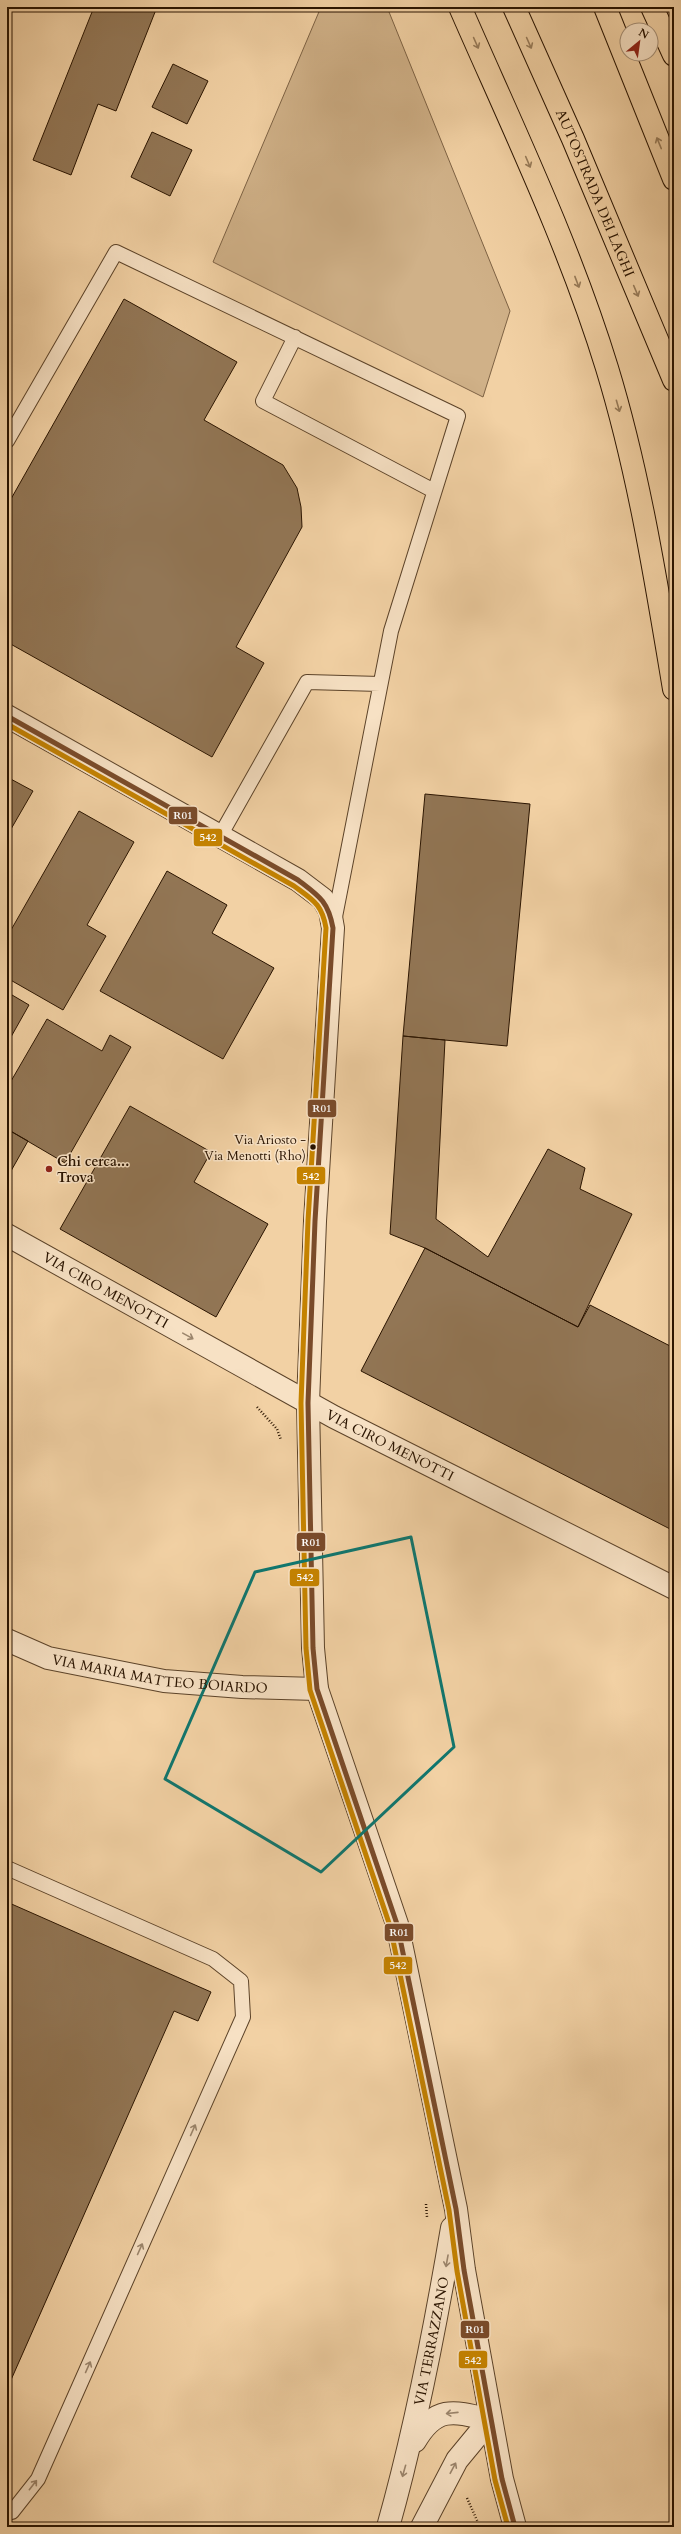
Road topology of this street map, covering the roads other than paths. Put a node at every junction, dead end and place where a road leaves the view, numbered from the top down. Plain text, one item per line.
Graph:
1 (460, 7) edge
2 (514, 7) edge
3 (604, 7) edge
4 (652, 7) edge
5 (674, 55) edge
6 (674, 179) edge
7 (295, 338) junction
8 (674, 380) edge
9 (7, 441) edge
10 (434, 491) junction
11 (380, 684) junction
12 (674, 689) edge
13 (7, 716) edge
14 (220, 836) junction
15 (333, 928) junction
16 (7, 1234) edge
17 (308, 1403) junction
18 (674, 1588) edge
19 (7, 1640) edge
20 (317, 1688) junction
21 (7, 1868) edge
22 (456, 2209) junction
23 (490, 2420) junction
24 (410, 2450) junction
25 (7, 2512) edge
26 (388, 2527) edge
27 (422, 2527) edge
28 (515, 2527) edge

1 -> 12 highway
2 -> 8 highway, AUTOSTRADA DEI LAGHI
6 -> 3 highway
4 - 5 highway
7 - 9 lane
7 - 10 lane
7 - 10 lane
10 - 11 lane
11 - 14 lane
11 - 15 lane
13 - 14 street
14 - 15 street
15 - 17 street
16 -> 17 street, VIA CIRO MENOTTI
17 - 18 street, VIA CIRO MENOTTI
17 - 20 street
19 - 20 street, VIA MARIA MATTEO BOIARDO
20 - 22 street
25 -> 21 lane
22 - 23 street
22 -> 24 street, VIA TERRAZZANO
23 -> 24 street, VIA TERRAZZANO
27 -> 23 street
23 - 28 street
24 -> 26 street, VIA TERRAZZANO

